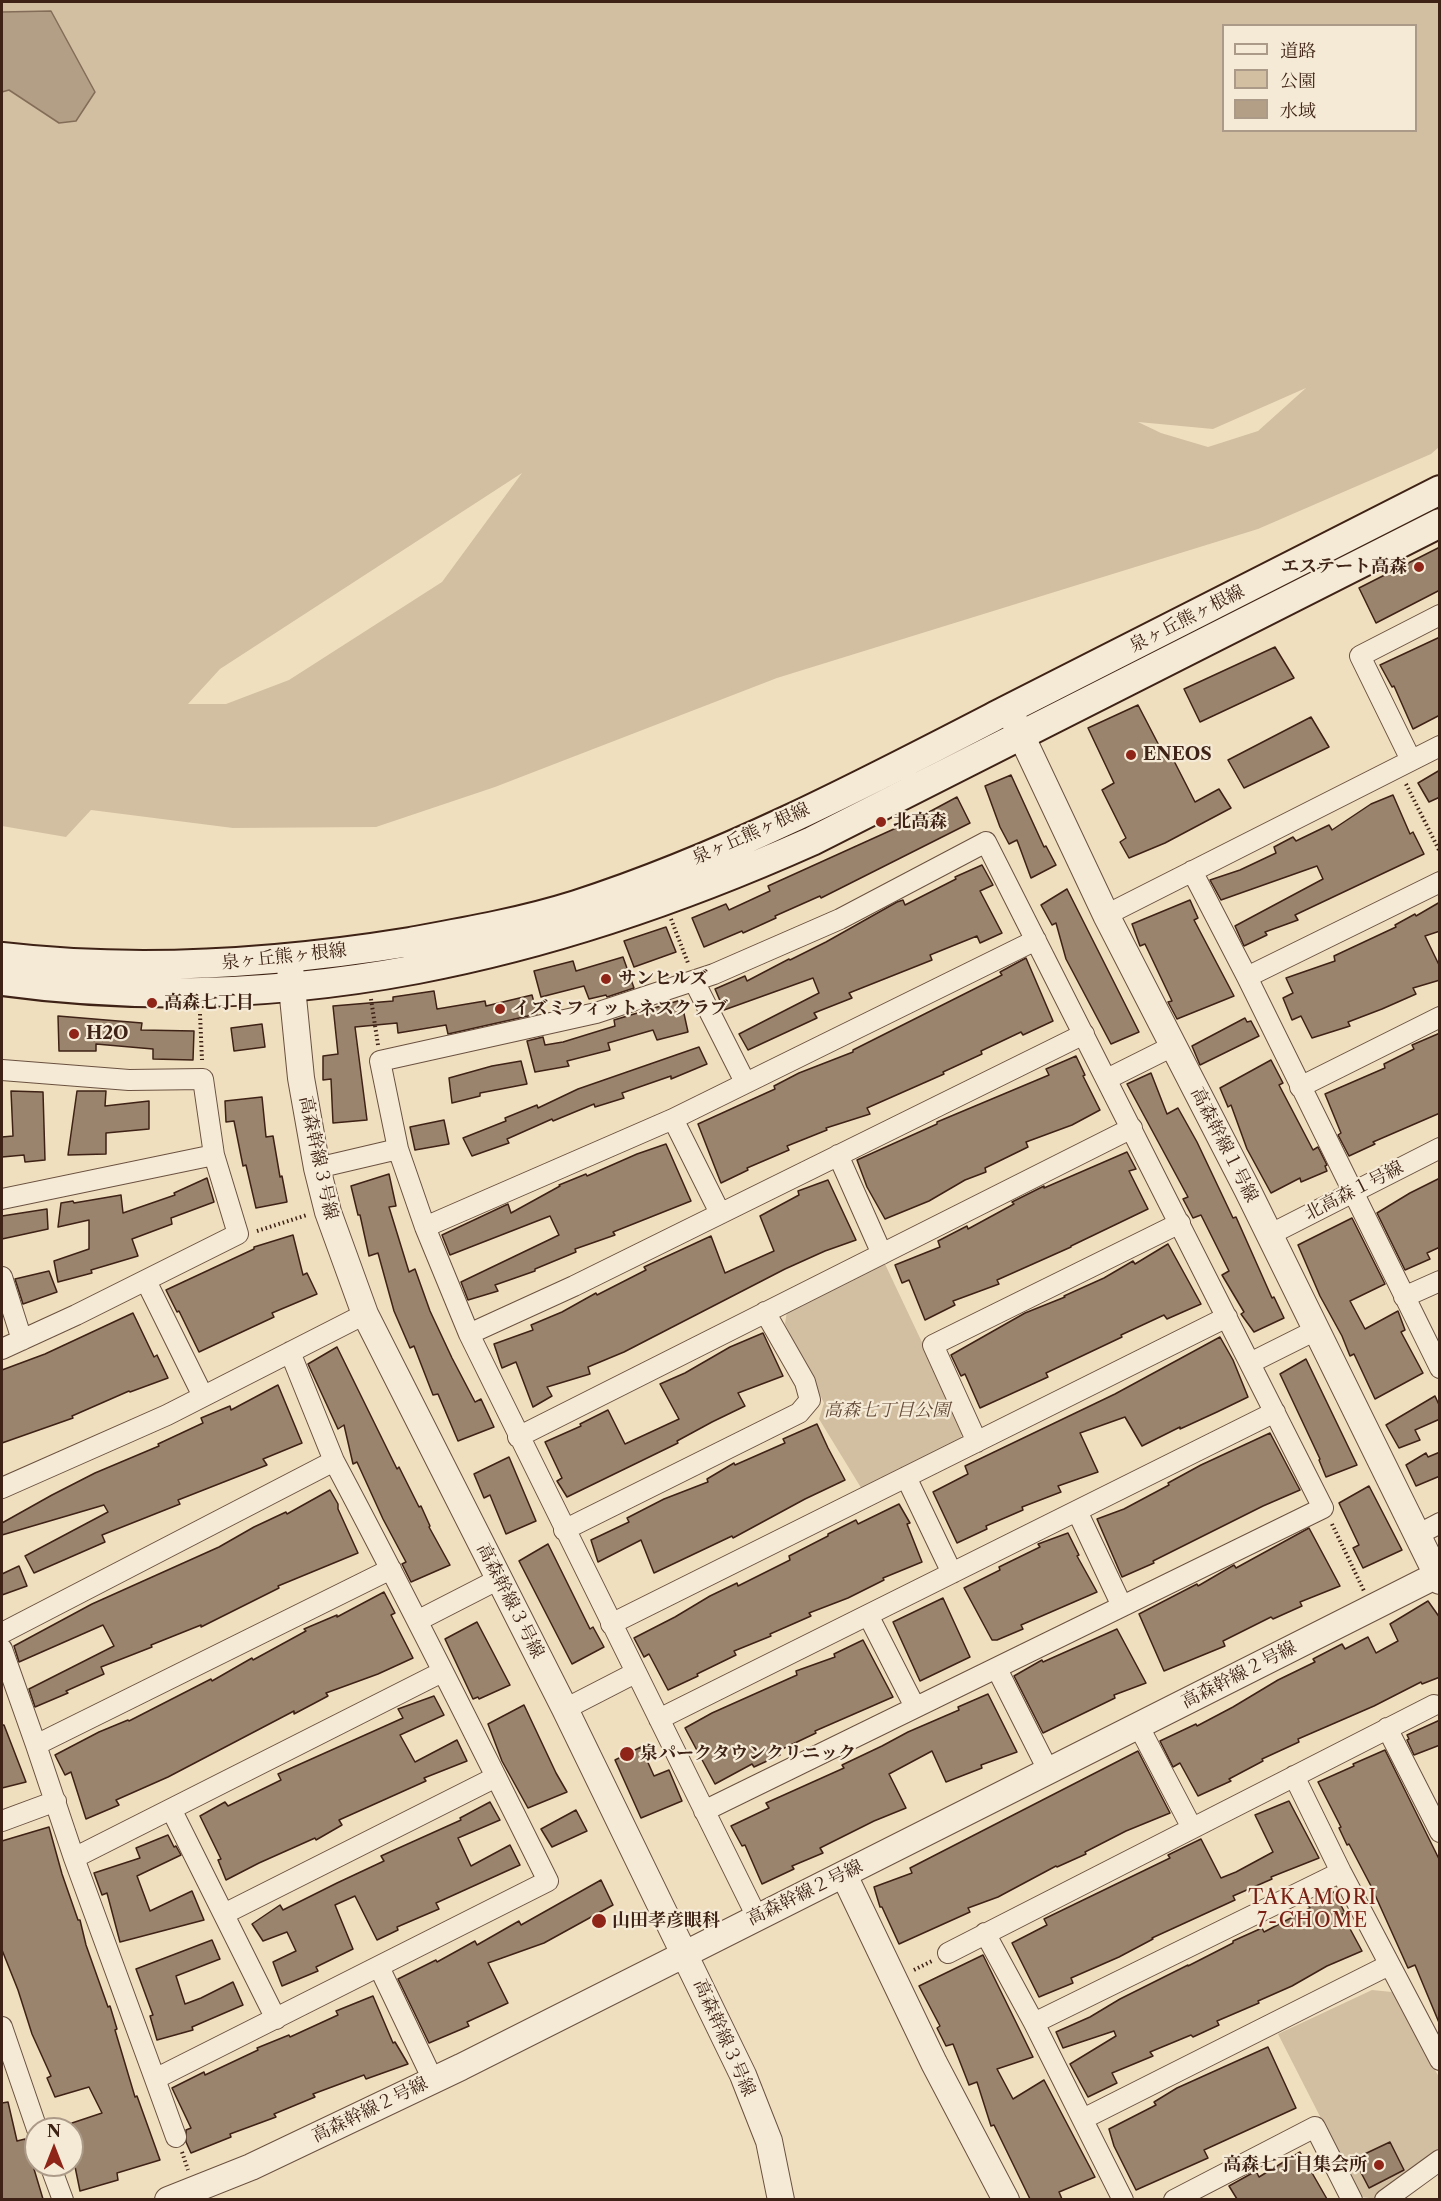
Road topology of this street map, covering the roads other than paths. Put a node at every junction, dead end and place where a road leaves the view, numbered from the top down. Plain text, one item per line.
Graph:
1 (1440, 490) edge
2 (1440, 523) edge
3 (1440, 615) edge
4 (1015, 722) junction
5 (1440, 746) edge
6 (1404, 764) junction
7 (1192, 871) junction
8 (1440, 882) edge
9 (1106, 915) junction
10 (1036, 940) junction
11 (2, 957) edge
12 (289, 959) junction
13 (1247, 977) junction
14 (2, 981) edge
15 (694, 981) junction
16 (291, 988) junction
17 (1440, 1017) edge
18 (1084, 1034) junction
19 (1173, 1046) junction
20 (2, 1070) edge
21 (1107, 1079) junction
22 (745, 1083) junction
23 (1300, 1087) junction
24 (673, 1119) junction
25 (1132, 1128) junction
26 (1440, 1148) edge
27 (398, 1149) junction
28 (214, 1155) junction
29 (838, 1155) junction
30 (317, 1168) junction
31 (1352, 1192) junction
32 (2, 1199) edge
33 (720, 1214) junction
34 (1180, 1223) junction
35 (425, 1227) junction
36 (1269, 1234) junction
37 (882, 1254) junction
38 (2, 1277) edge
39 (146, 1281) junction
40 (1440, 1281) edge
41 (1404, 1297) junction
42 (765, 1312) junction
43 (364, 1314) junction
44 (1227, 1317) junction
45 (1316, 1330) junction
46 (469, 1334) junction
47 (22, 1340) junction
48 (2, 1349) edge
49 (290, 1352) junction
50 (1250, 1363) junction
51 (1440, 1368) edge
52 (203, 1396) junction
53 (1275, 1412) junction
54 (518, 1437) junction
55 (977, 1442) junction
56 (334, 1461) junction
57 (906, 1478) junction
58 (2, 1488) edge
59 (1077, 1511) junction
60 (1440, 1523) edge
61 (564, 1530) junction
62 (1417, 1535) junction
63 (391, 1569) junction
64 (952, 1573) junction
65 (1438, 1578) edge
66 (499, 1579) junction
67 (1122, 1606) junction
68 (868, 1615) junction
69 (419, 1620) junction
70 (611, 1624) junction
71 (2, 1633) edge
72 (2, 1649) edge
73 (997, 1669) junction
74 (442, 1672) junction
75 (635, 1673) junction
76 (1434, 1705) dead end
77 (915, 1707) junction
78 (565, 1709) junction
79 (659, 1719) junction
80 (1138, 1725) junction
81 (1387, 1728) junction
82 (36, 1745) junction
83 (1048, 1770) junction
84 (1294, 1776) junction
85 (496, 1777) junction
86 (56, 1801) junction
87 (171, 1809) junction
88 (704, 1811) junction
89 (2, 1821) edge
90 (1192, 1828) junction
91 (1440, 1832) edge
92 (74, 1858) junction
93 (1341, 1872) junction
94 (844, 1875) junction
95 (224, 1914) junction
96 (757, 1917) junction
97 (985, 1933) junction
98 (685, 1953) junction
99 (948, 1953) road end
100 (1389, 1965) junction
101 (379, 1967) junction
102 (276, 2019) junction
103 (1034, 2023) junction
104 (2, 2027) edge
105 (1440, 2060) edge
106 (155, 2079) junction
107 (433, 2080) junction
108 (34, 2117) edge
109 (1083, 2119) junction
110 (176, 2137) road end
111 (1440, 2160) edge
112 (55, 2177) edge
113 (63, 2199) edge
114 (168, 2199) edge
115 (781, 2199) edge
116 (1006, 2199) edge
117 (1124, 2199) edge
118 (1174, 2199) edge
119 (1352, 2199) edge
120 (1385, 2199) edge

1 - 4 main road, 泉ヶ丘熊ヶ根線
2 - 4 main road, 泉ヶ丘熊ヶ根線
3 - 6 street
4 - 9 street, 高森幹線１号線
4 - 12 main road, 泉ヶ丘熊ヶ根線
4 - 16 main road, 泉ヶ丘熊ヶ根線
5 - 6 street
6 - 7 street
7 - 9 street
7 - 13 street
8 - 13 street
9 - 19 street, 高森幹線１号線
10 - 15 street
10 - 18 street
10 - 22 street
11 - 12 main road, 泉ヶ丘熊ヶ根線
12 - 16 street, 高森幹線３号線
13 - 23 street
14 - 16 main road, 泉ヶ丘熊ヶ根線
15 - 22 street
15 - 27 street
16 - 30 street, 高森幹線３号線
17 - 23 street
18 - 21 street
18 - 29 street
19 - 21 street
19 - 36 street, 高森幹線１号線
20 - 28 street
21 - 25 street
22 - 24 street
23 - 31 street
24 - 33 street
24 - 35 street
25 - 34 street
25 - 37 street
26 - 31 street, 北高森１号線
27 - 30 street
27 - 35 street
28 - 32 street
28 - 39 street
29 - 33 street
29 - 37 street
30 - 43 street, 高森幹線３号線
31 - 36 street, 北高森１号線
31 - 41 street
33 - 46 street
34 - 44 street
34 - 55 street
35 - 46 street
36 - 45 street, 高森幹線１号線
37 - 42 street
38 - 47 street
39 - 47 street
39 - 52 street
40 - 41 street
41 - 51 street
42 - 54 street
42 - 61 street
43 - 49 street
43 - 66 street, 高森幹線３号線
44 - 50 street
44 - 55 street
45 - 50 street
45 - 62 street, 高森幹線１号線
46 - 54 street
47 - 48 street
49 - 52 street
49 - 56 street
50 - 53 street
52 - 58 street
53 - 59 street
53 - 67 street
54 - 61 street
55 - 57 street
56 - 63 street
56 - 71 street
57 - 64 street
57 - 70 street
59 - 64 street
59 - 67 street
60 - 62 street
61 - 70 street
62 - 65 street, 高森幹線１号線
63 - 69 street
63 - 82 street
64 - 68 street
65 - 80 street, 高森幹線２号線
66 - 69 street
66 - 78 street, 高森幹線３号線
67 - 73 street
68 - 77 street
68 - 79 street
69 - 74 street
70 - 75 street
72 - 82 street
73 - 77 street
73 - 83 street
74 - 85 street
74 - 87 street
75 - 78 street
75 - 79 street
76 - 81 street
77 - 88 street
78 - 98 street, 高森幹線３号線
79 - 88 street
80 - 83 street, 高森幹線２号線
80 - 90 street
81 - 84 street
81 - 91 street
82 - 86 street
83 - 94 street, 高森幹線２号線
84 - 90 street
84 - 93 street
85 - 95 street
85 - 101 street
86 - 89 street
86 - 92 street
87 - 92 street
87 - 95 street
88 - 96 street
90 - 97 street
92 - 106 street
93 - 100 street
93 - 103 street
94 - 96 street, 高森幹線２号線
94 - 116 street
95 - 102 street
96 - 98 street, 高森幹線２号線
97 - 99 street
97 - 103 street
98 - 107 street, 高森幹線２号線
98 - 115 street, 高森幹線３号線
100 - 105 street
100 - 109 street
101 - 102 street
101 - 107 street
102 - 106 street
103 - 109 street
104 - 108 street
106 - 110 street
107 - 114 street, 高森幹線２号線
109 - 117 street
111 - 120 street
112 - 113 street
118 - 119 street

